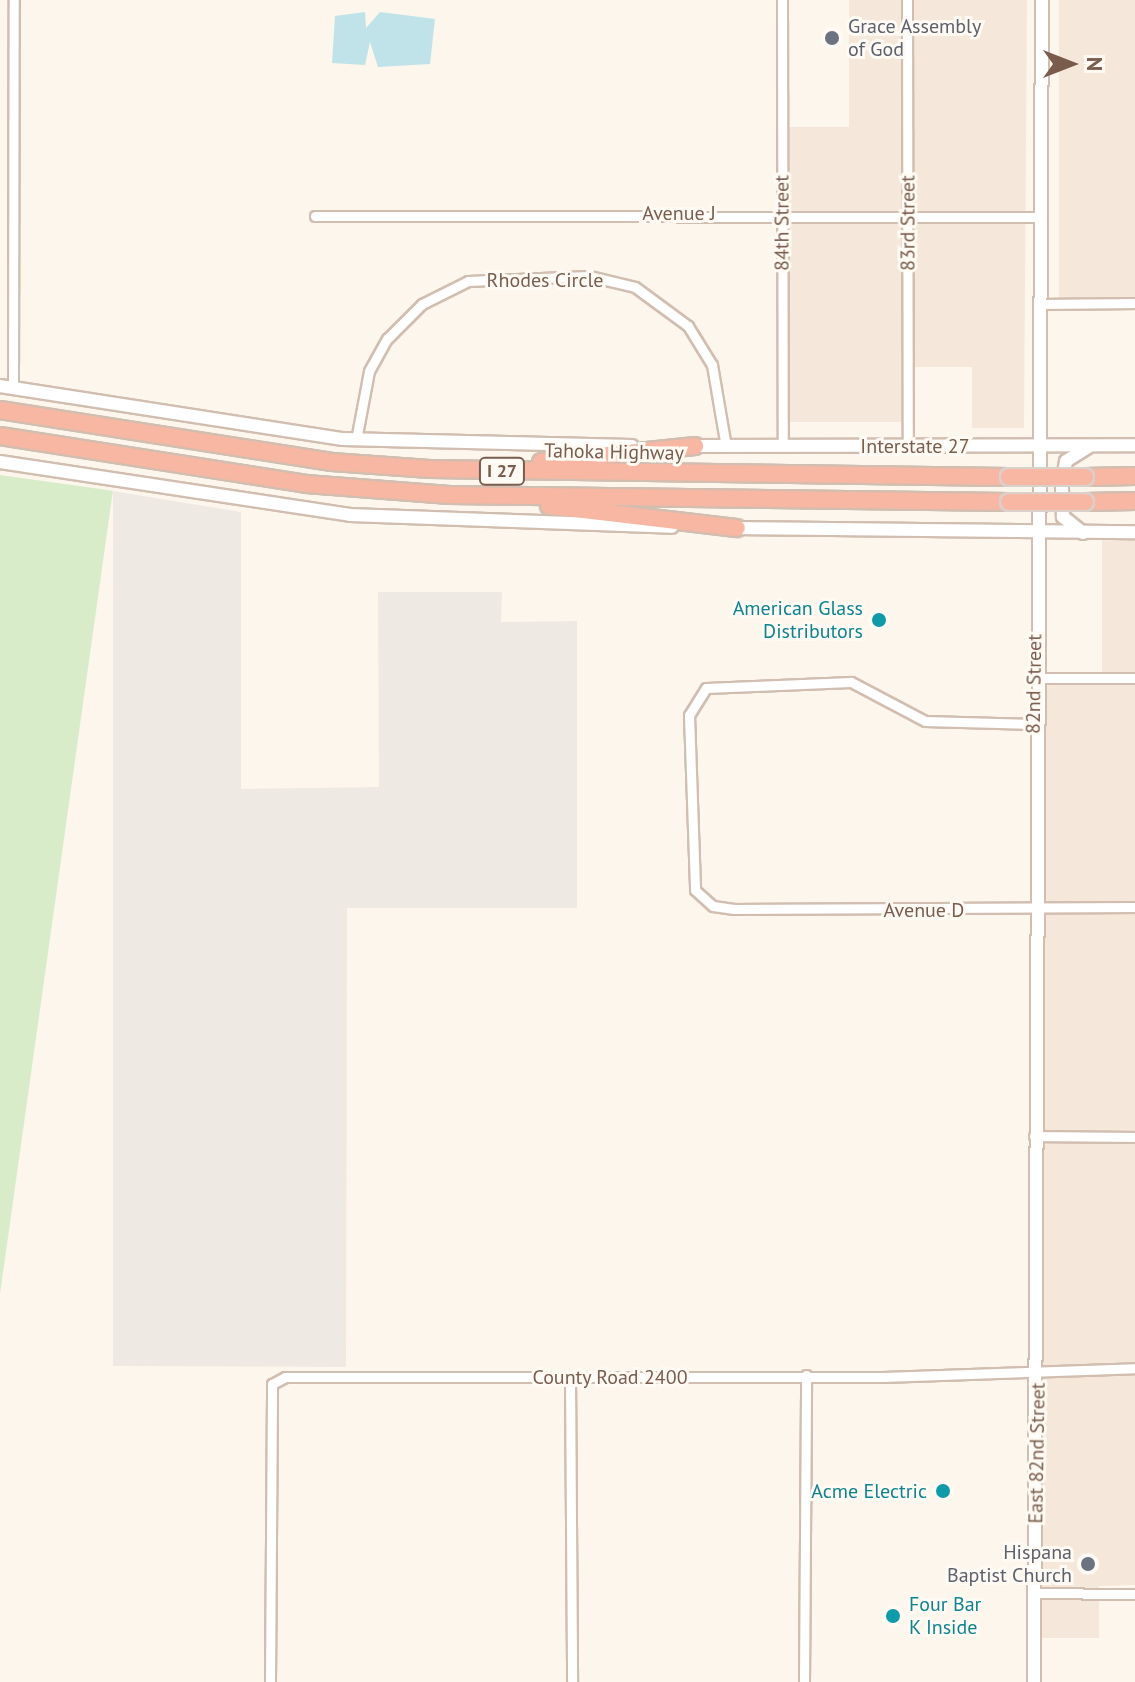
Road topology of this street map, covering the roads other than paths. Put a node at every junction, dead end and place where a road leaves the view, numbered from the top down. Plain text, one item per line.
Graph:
1 (14, 0) edge
2 (782, 0) edge
3 (907, 0) edge
4 (1042, 0) edge
5 (782, 215) junction
6 (315, 216) dead end
7 (1042, 217) junction
8 (908, 218) junction
9 (1135, 303) edge
10 (1042, 304) junction
11 (6, 387) edge
12 (0, 410) edge
13 (0, 436) edge
14 (356, 440) junction
15 (1091, 445) junction
16 (1135, 445) edge
17 (695, 446) junction
18 (783, 446) junction
19 (1039, 446) junction
20 (726, 447) junction
21 (908, 447) junction
22 (0, 462) edge
23 (461, 470) junction
24 (1135, 476) edge
25 (464, 496) junction
26 (1135, 501) edge
27 (737, 528) junction
28 (1135, 532) edge
29 (1085, 534) junction
30 (1040, 535) junction
31 (1034, 678) junction
32 (1135, 678) edge
33 (1034, 724) junction
34 (1034, 907) junction
35 (1135, 907) edge
36 (1034, 1136) junction
37 (1135, 1137) edge
38 (1038, 1368) junction
39 (1135, 1368) edge
40 (806, 1375) junction
41 (570, 1378) junction
42 (1034, 1593) junction
43 (1135, 1594) edge
44 (270, 1682) edge
45 (572, 1682) edge
46 (804, 1682) edge
47 (1034, 1682) edge

1 - 11 street
2 - 5 street, 84th Street
3 - 8 street, 83rd Street
4 - 7 main road, 82nd Street
5 - 6 street, Avenue J
5 - 8 street, Avenue J
5 - 18 street, 84th Street
7 - 8 street, Avenue J
7 - 10 main road, 82nd Street
8 - 21 street, 83rd Street
9 - 10 street
10 - 19 main road, 82nd Street
11 - 14 main road, Tahoka Highway
12 - 23 highway, Tahoka Highway / I 27
13 - 25 highway, I 27
14 - 17 main road, Tahoka Highway
14 - 20 street, Rhodes Circle
15 - 16 main road, Interstate 27
15 - 19 main road, Interstate 27
15 - 29 main road
17 - 20 main road, Interstate 27
17 - 23 highway
18 - 20 main road, Interstate 27
18 - 21 main road, Interstate 27
19 - 21 main road, Interstate 27
19 - 30 main road, 82nd Street
22 - 27 main road
23 - 24 highway, Tahoka Highway / I 27, bridge
25 - 26 highway, I 27, bridge
25 - 27 highway
27 - 30 main road
28 - 29 main road
29 - 30 main road
30 - 31 main road, 82nd Street
31 - 32 street
31 - 33 main road, 82nd Street
33 - 34 main road, 82nd Street
33 - 34 street, Avenue D
34 - 35 street, Avenue D
34 - 36 main road, 82nd Street
36 - 37 street
36 - 38 main road, 82nd Street
38 - 39 street, County Road 2400
38 - 40 street, County Road 2400
38 - 42 main road, East 82nd Street
40 - 41 street, County Road 2400
40 - 46 street
41 - 44 street, County Road 2400
41 - 45 street
42 - 43 street
42 - 47 main road, East 82nd Street

